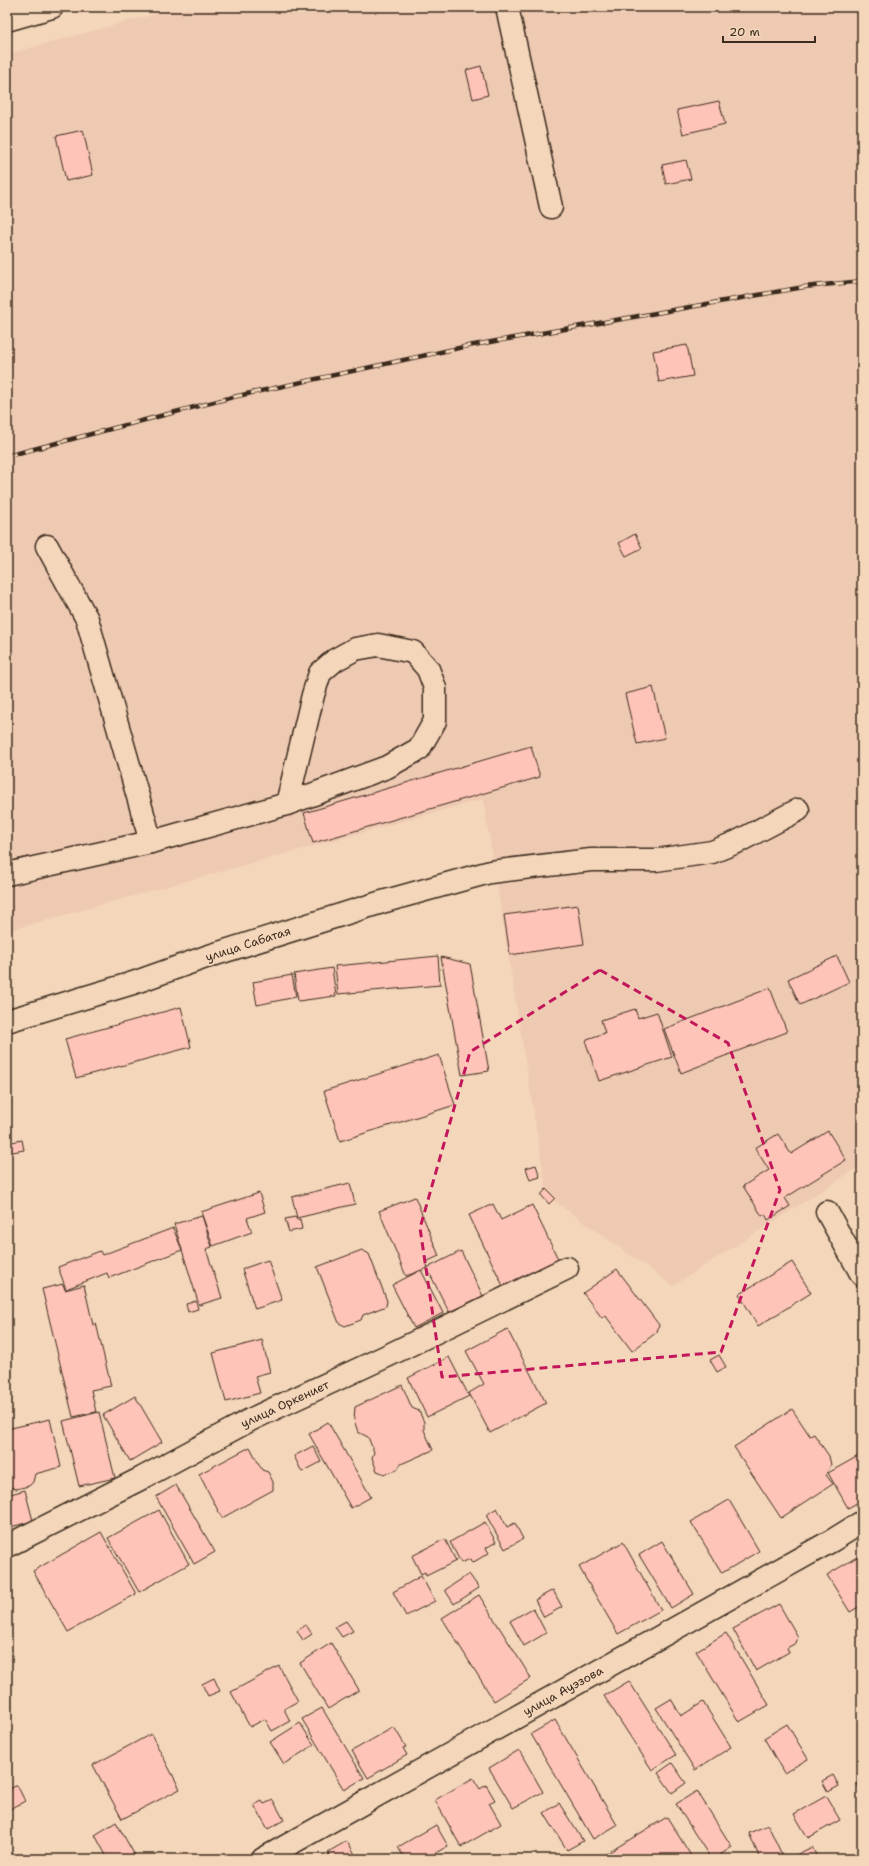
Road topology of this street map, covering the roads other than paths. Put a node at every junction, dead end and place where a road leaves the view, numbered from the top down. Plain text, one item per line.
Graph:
1 (52, 7) edge
2 (507, 7) edge
3 (7, 20) edge
4 (551, 207) dead end
5 (47, 546) dead end
6 (287, 804) junction
7 (798, 810) dead end
8 (151, 842) junction
9 (7, 874) edge
10 (7, 1021) edge
11 (827, 1212) dead end
12 (566, 1268) dead end
13 (862, 1275) edge
14 (862, 1522) edge
15 (7, 1546) edge
16 (263, 1859) edge

1 - 3 street
2 - 4 street
5 - 8 street
6 - 6 street
6 - 8 street
7 - 10 street, улица Сабатая
8 - 9 street
11 - 13 street
12 - 15 street, улица Оркениет
14 - 16 street, улица Ауэзова

